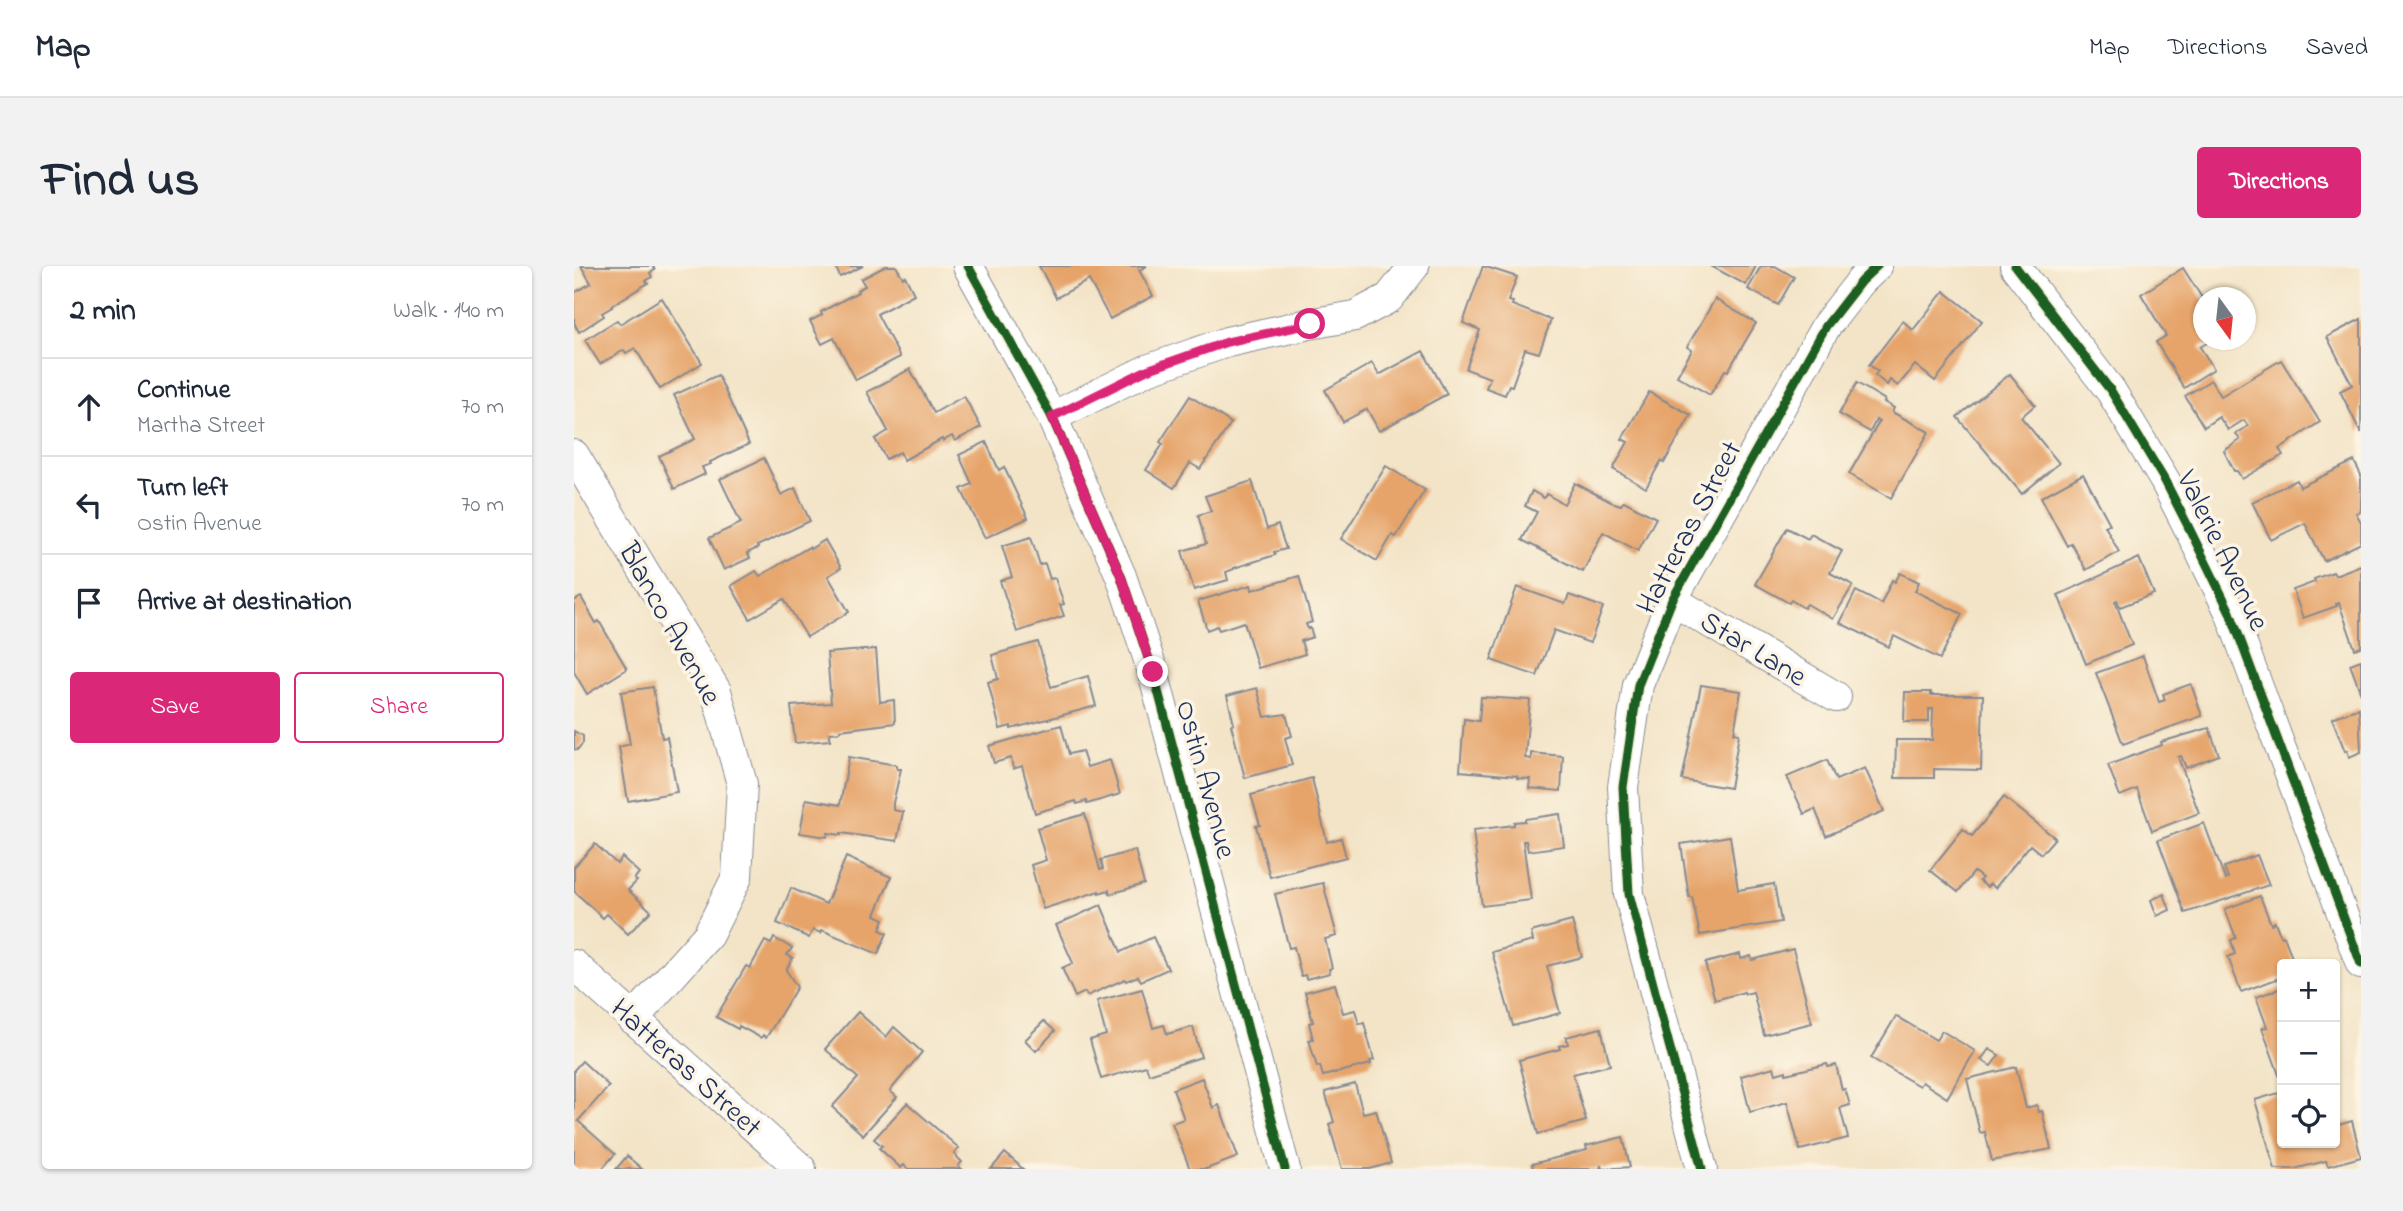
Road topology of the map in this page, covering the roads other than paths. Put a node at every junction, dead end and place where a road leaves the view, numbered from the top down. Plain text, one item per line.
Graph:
1 (968, 266) edge
2 (1414, 266) edge
3 (1877, 266) edge
4 (2015, 266) edge
5 (1052, 417) junction
6 (574, 455) edge
7 (1672, 600) junction
8 (1836, 697) dead end
9 (2361, 964) edge
10 (574, 965) edge
11 (633, 1018) junction
12 (801, 1169) edge
13 (1285, 1169) edge
14 (1702, 1169) edge

1 - 5 street, Ostin Avenue
2 - 5 street
3 - 7 street, Hatteras Street
4 - 9 street, Valerie Avenue
5 - 13 street, Ostin Avenue
6 - 11 street, Blanco Avenue
7 - 8 street, Star Lane
7 - 14 street, Hatteras Street
10 - 11 street, Hatteras Street
11 - 12 street, Hatteras Street

